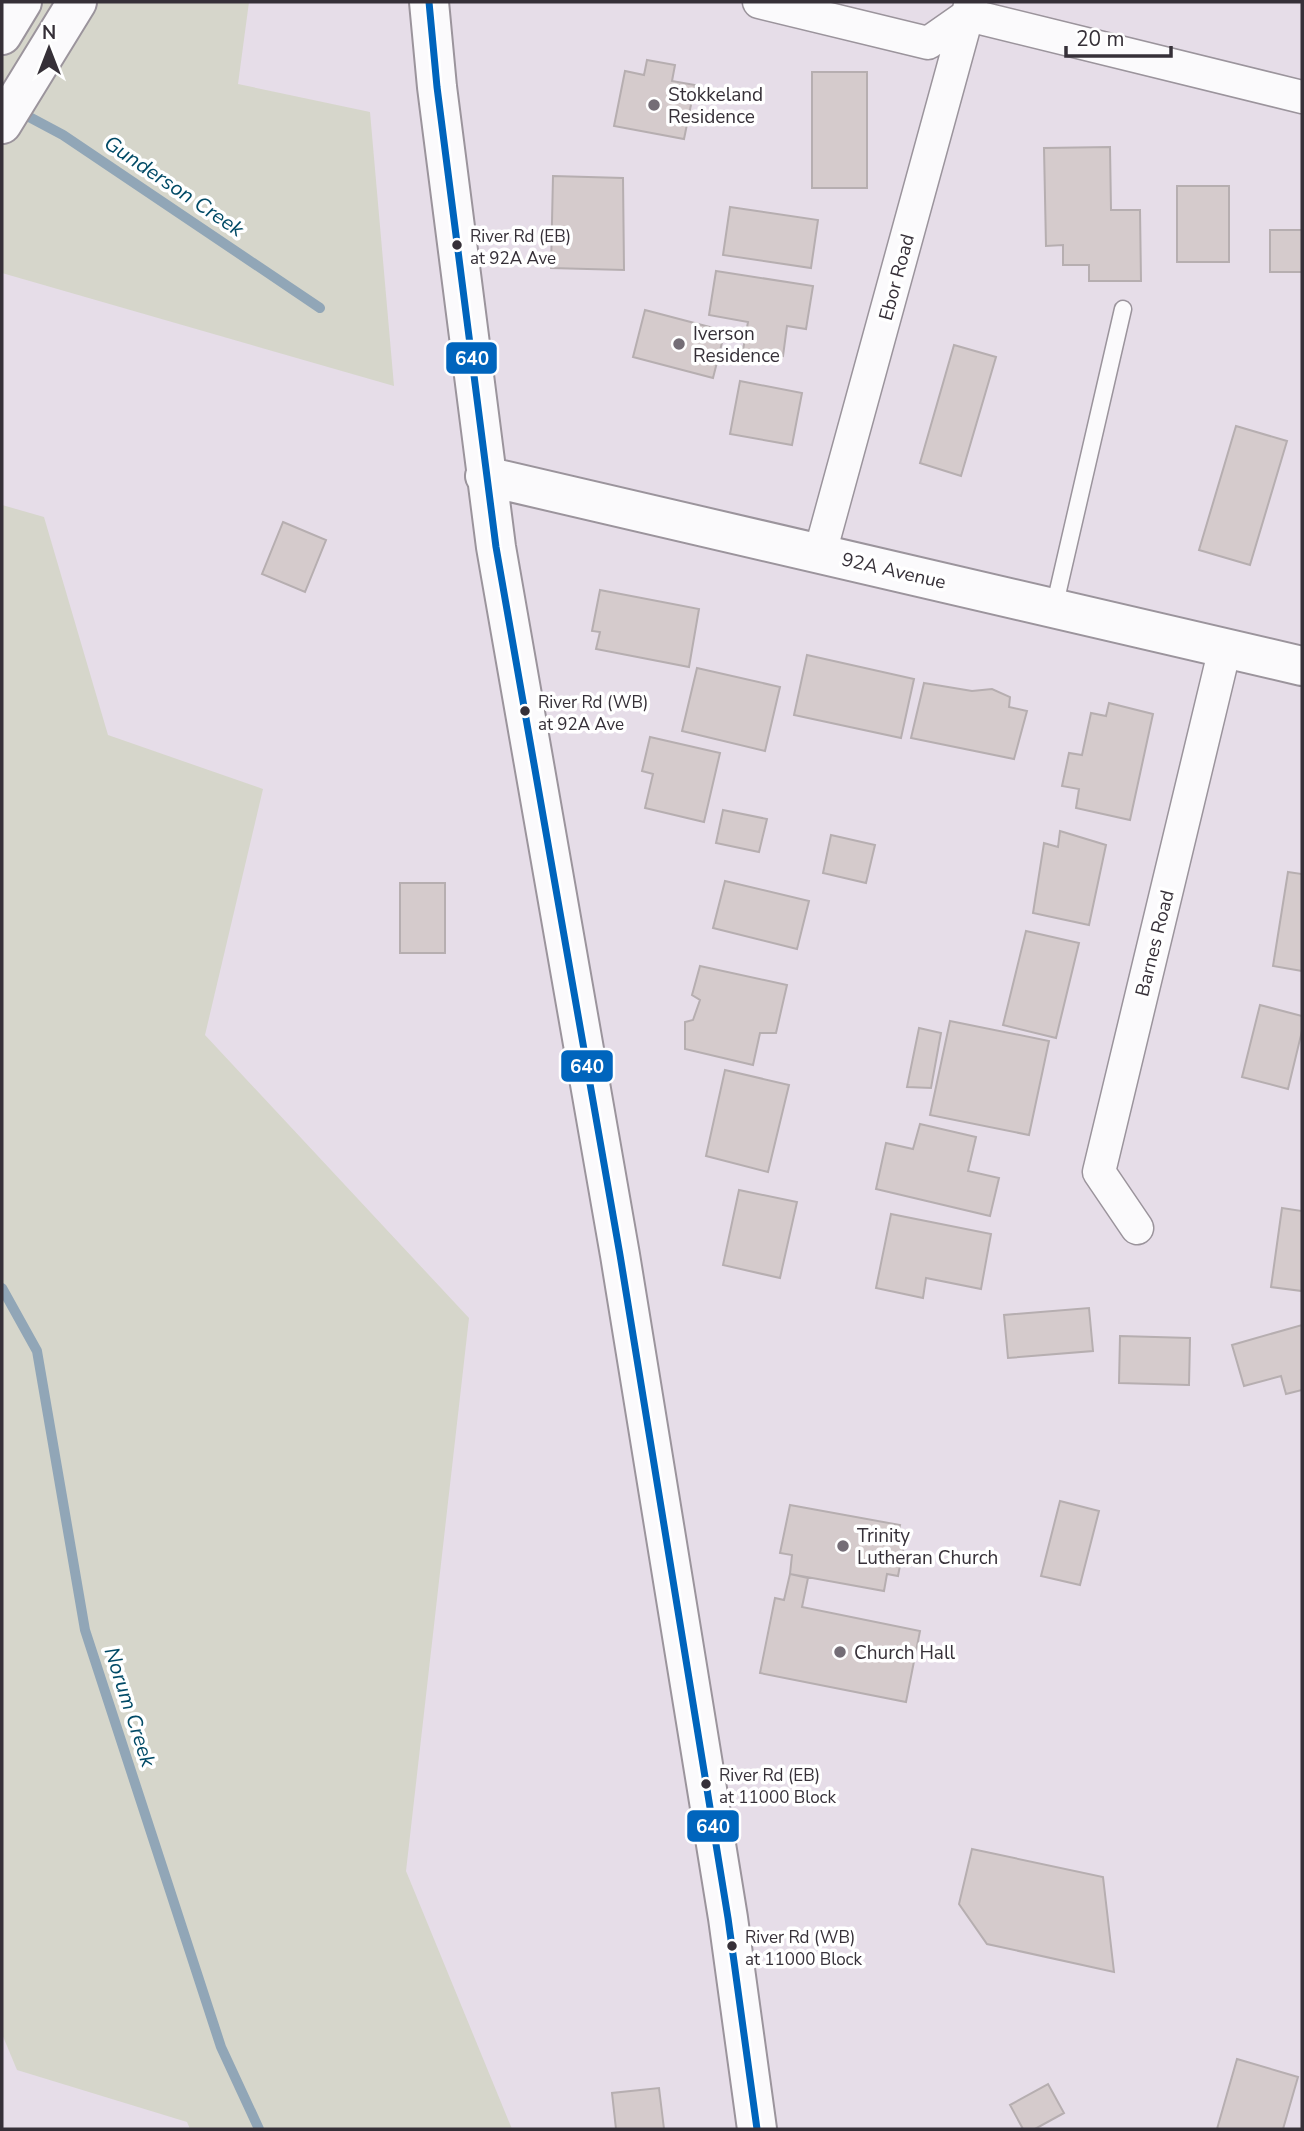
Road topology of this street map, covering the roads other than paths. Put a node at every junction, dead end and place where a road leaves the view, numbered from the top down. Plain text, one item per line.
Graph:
1 (22, 2) edge
2 (77, 2) edge
3 (429, 2) edge
4 (758, 2) edge
5 (969, 8) edge
6 (2, 35) edge
7 (1302, 97) edge
8 (2, 124) edge
9 (1123, 309) dead end
10 (485, 476) junction
11 (820, 553) junction
12 (1054, 608) junction
13 (1225, 648) junction
14 (1302, 666) edge
15 (1138, 1228) dead end
16 (757, 2129) edge

1 - 6 main road
2 - 8 main road
3 - 10 main road
4 - 5 street
5 - 7 street
5 - 11 street, Ebor Road
9 - 12 lane
10 - 11 main road, 92A Avenue
10 - 16 main road
11 - 12 main road, 92A Avenue
12 - 13 main road, 92A Avenue
13 - 14 main road, 92A Avenue
13 - 15 street, Barnes Road

